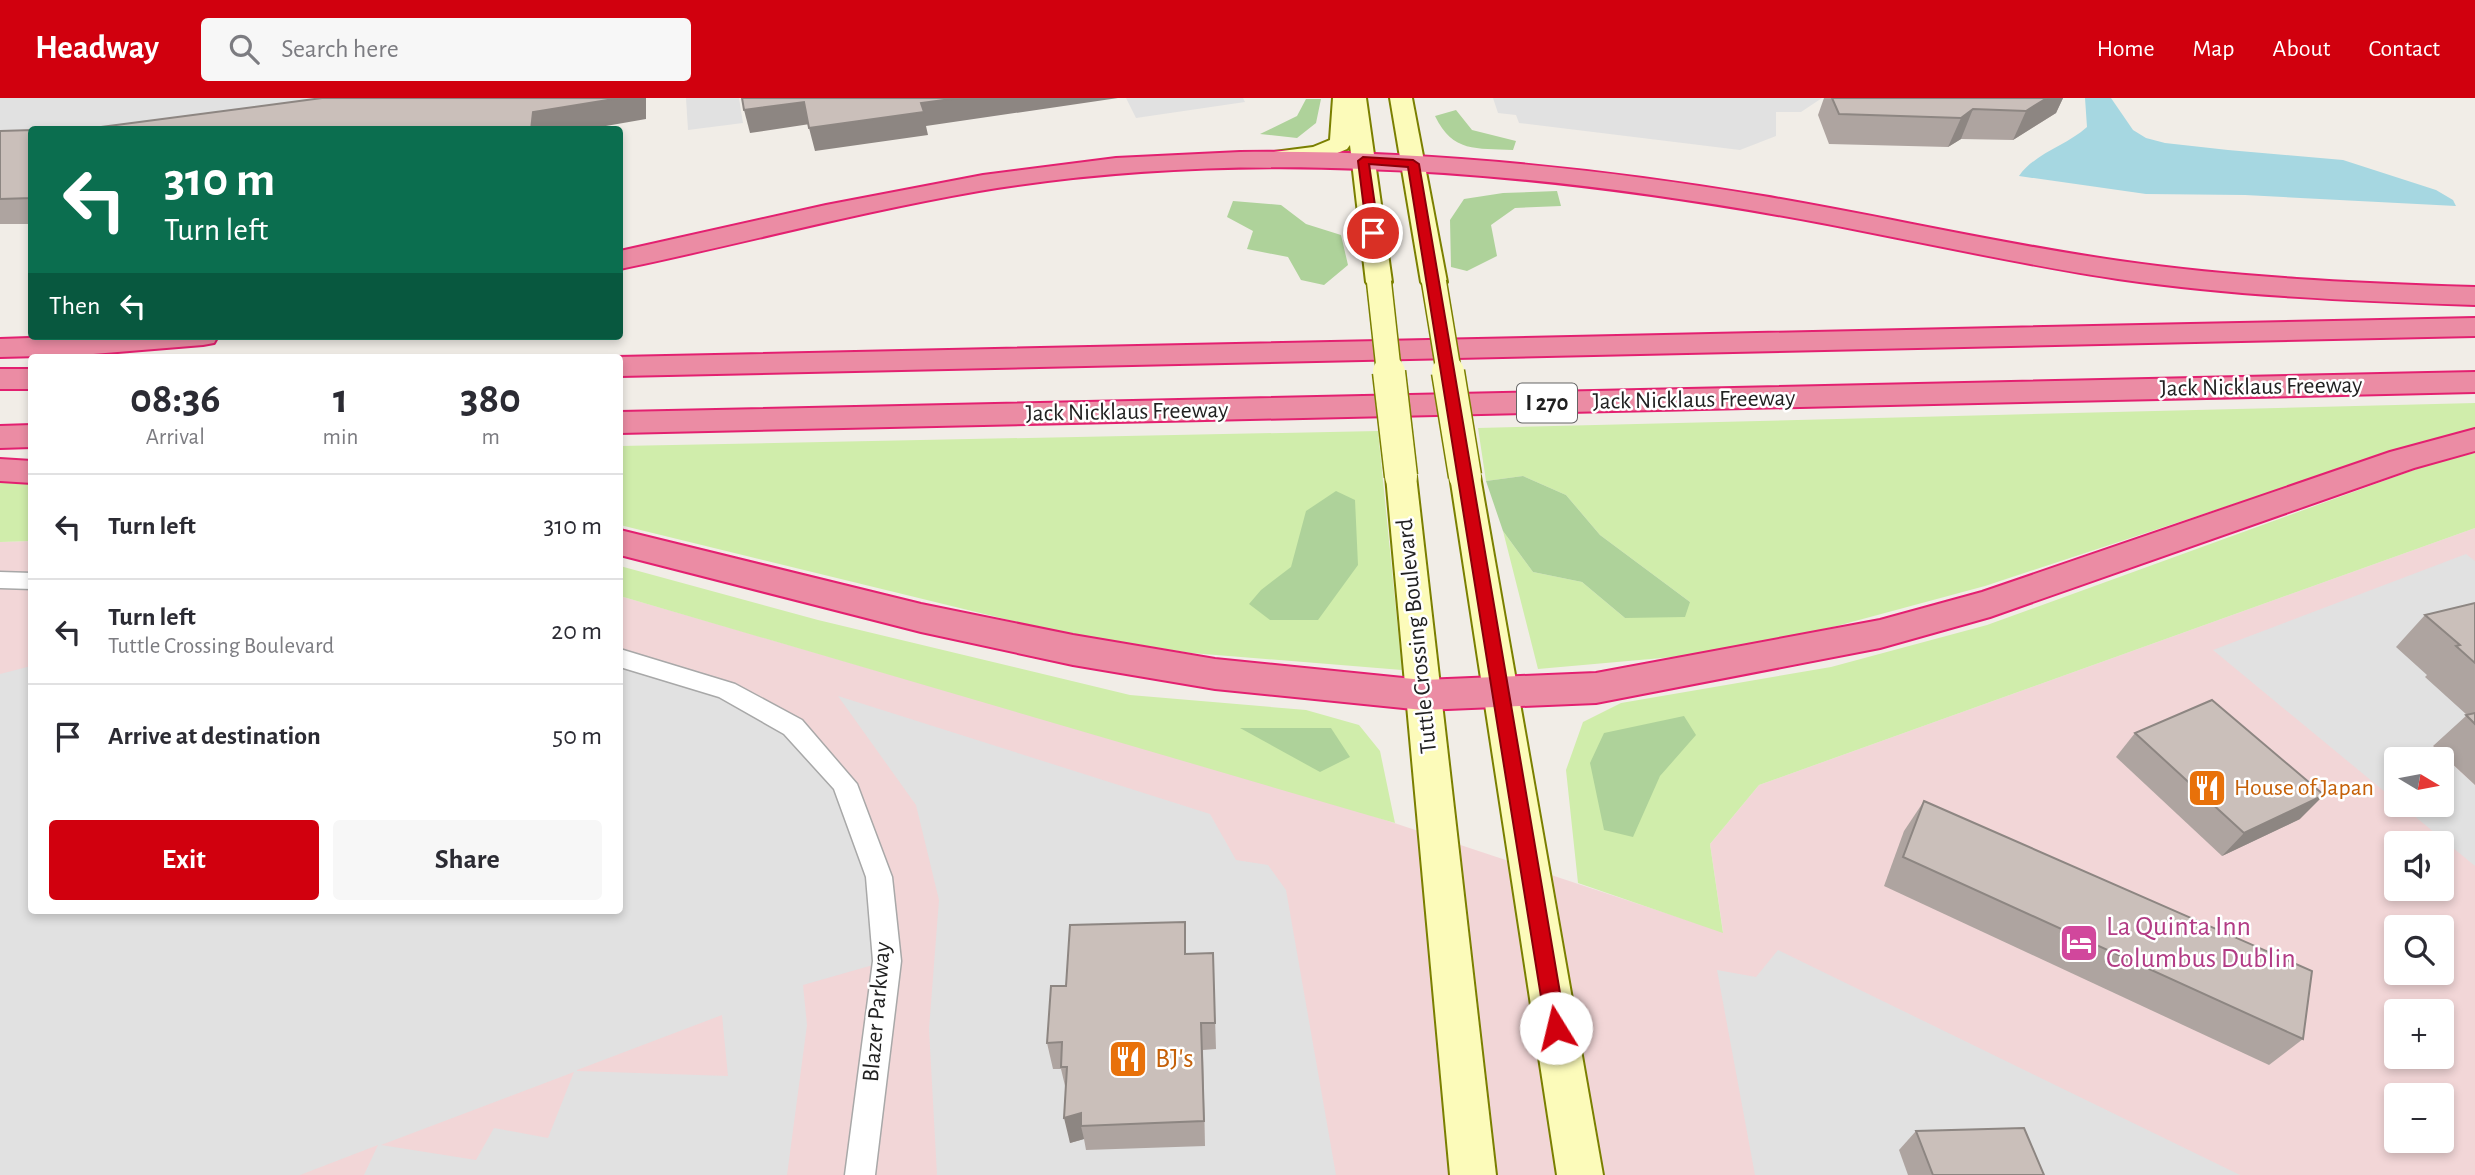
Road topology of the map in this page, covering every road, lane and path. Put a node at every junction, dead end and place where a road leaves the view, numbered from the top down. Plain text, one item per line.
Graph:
1 (1342, 98) edge
2 (1355, 98) edge
3 (1402, 98) edge
4 (1264, 160) junction
5 (1363, 161) junction
6 (1413, 164) junction
7 (623, 259) edge
8 (2475, 296) edge
9 (2475, 327) edge
10 (154, 340) edge
11 (0, 348) edge
12 (623, 366) edge
13 (0, 379) edge
14 (28, 379) edge
15 (2475, 382) edge
16 (623, 423) edge
17 (28, 436) edge
18 (0, 437) edge
19 (2475, 440) edge
20 (0, 470) edge
21 (28, 472) edge
22 (623, 544) edge
23 (0, 580) edge
24 (28, 581) edge
25 (623, 659) edge
26 (1501, 693) junction
27 (1423, 695) junction
28 (860, 1175) edge
29 (1473, 1175) edge
30 (1580, 1175) edge

1 - 4 main road
2 - 5 main road, Tuttle Crossing Boulevard
3 - 6 main road
4 - 5 highway
4 - 7 highway
5 - 6 highway
5 - 27 main road, Tuttle Crossing Boulevard, bridge
6 - 8 highway
6 - 26 main road, bridge
9 - 12 highway, I 270
10 - 11 highway
13 - 14 highway
15 - 16 highway, Jack Nicklaus Freeway / I 270
17 - 18 highway
19 - 26 highway
20 - 21 highway
22 - 27 highway
23 - 24 street
25 - 28 street, Blazer Parkway
26 - 27 highway
26 - 30 main road
27 - 29 main road, Tuttle Crossing Boulevard

